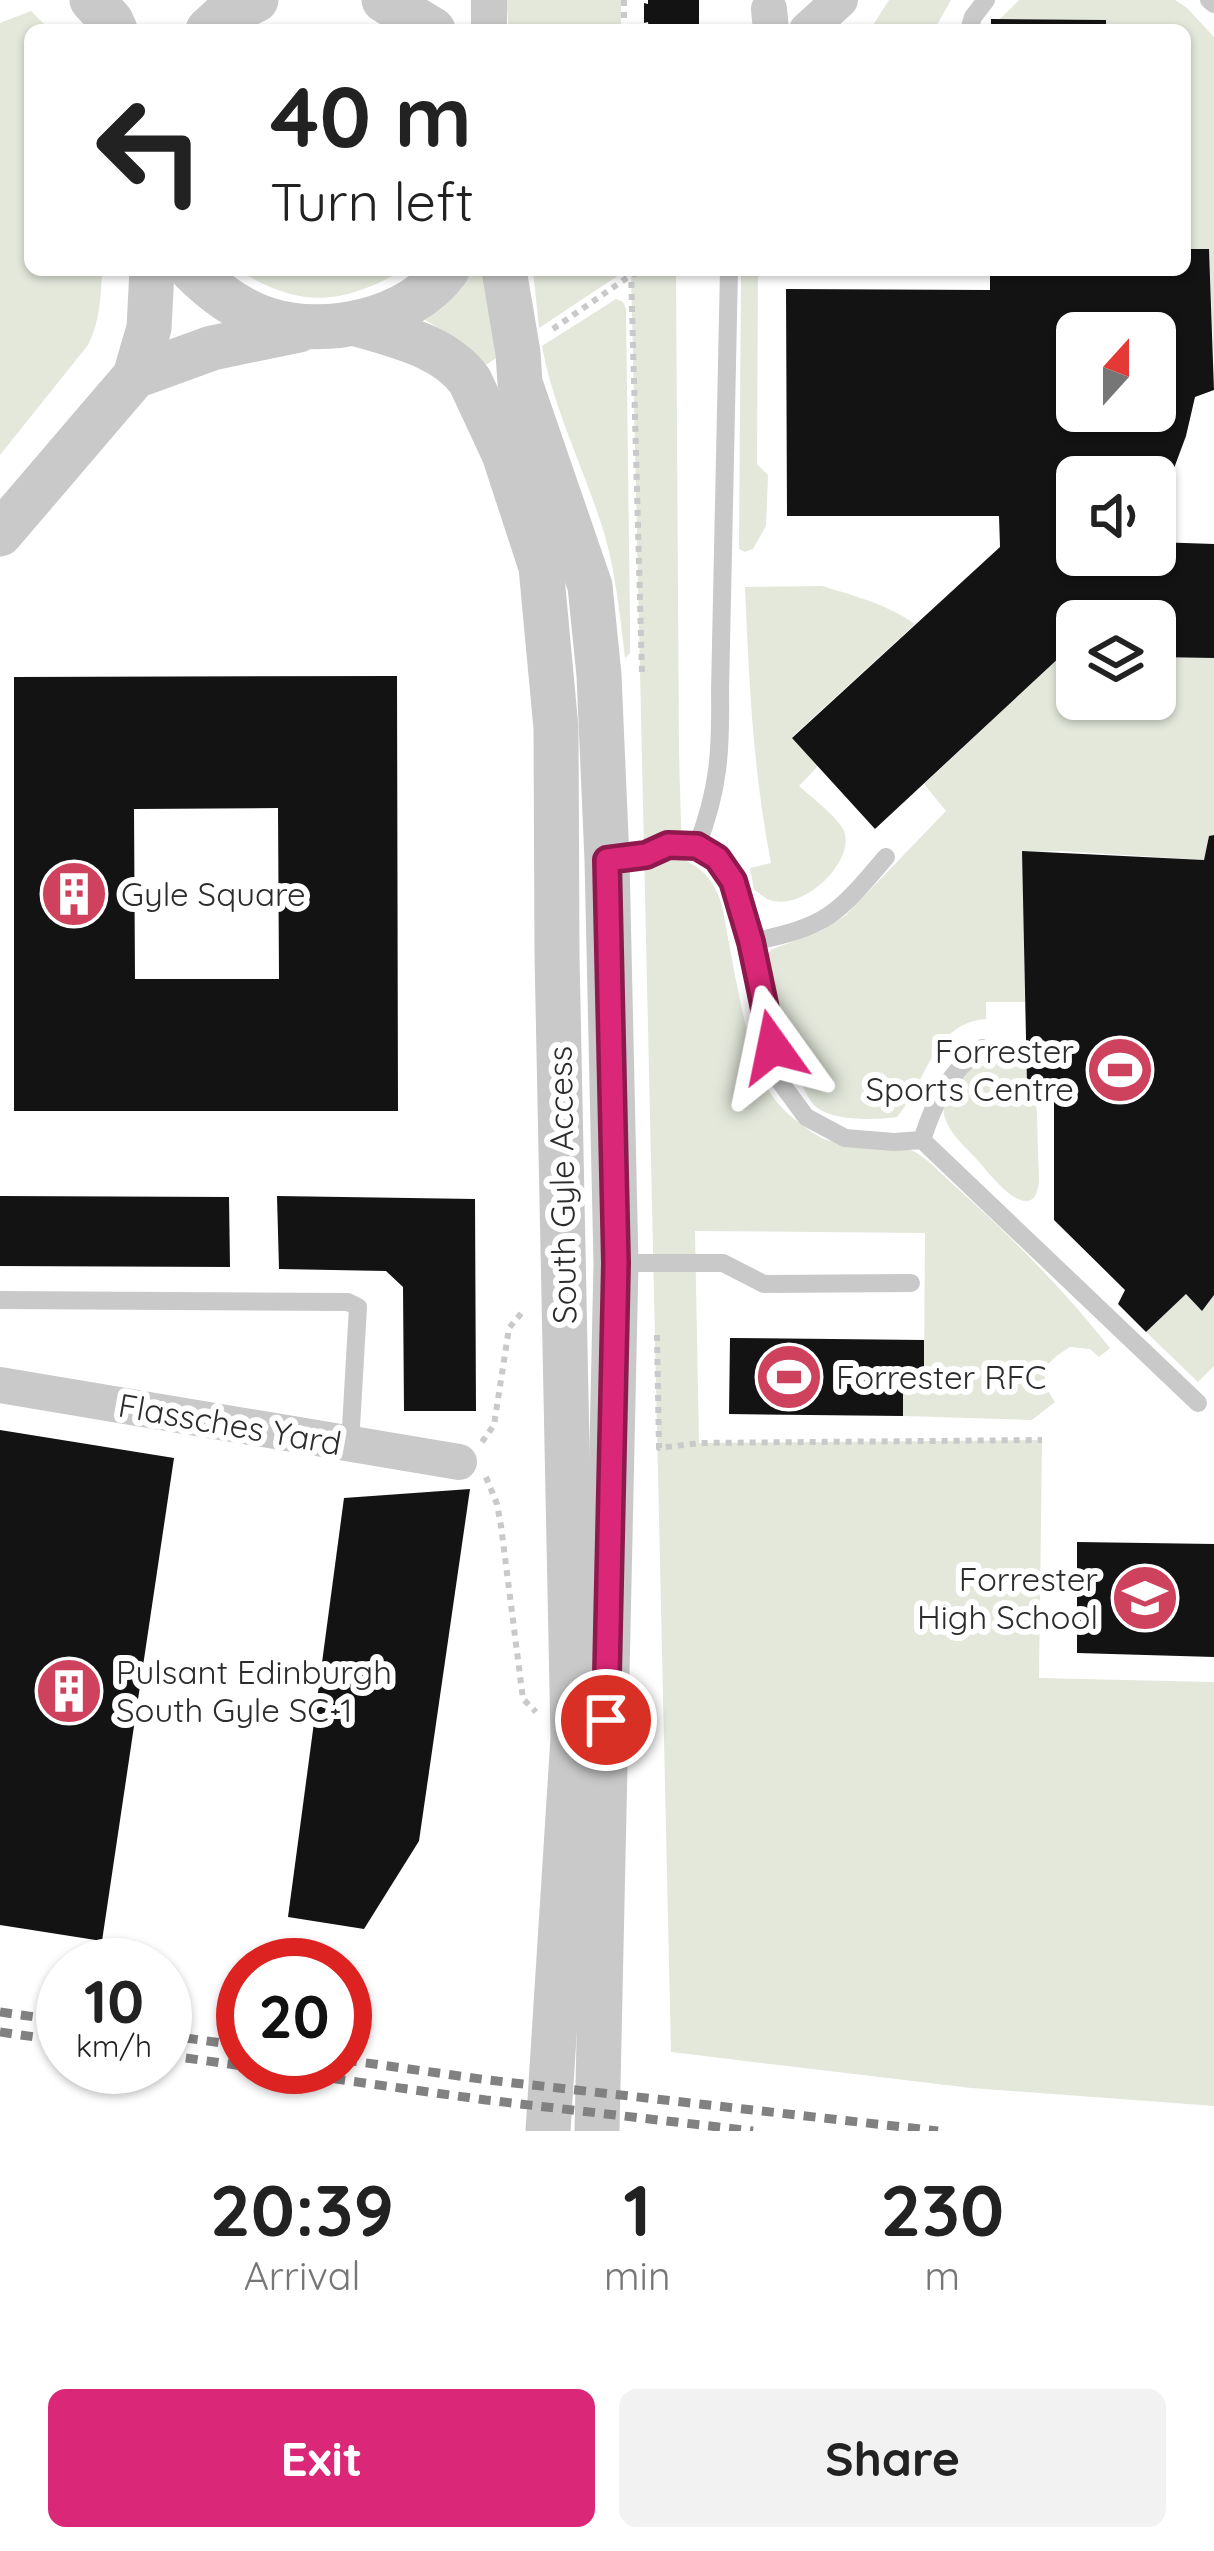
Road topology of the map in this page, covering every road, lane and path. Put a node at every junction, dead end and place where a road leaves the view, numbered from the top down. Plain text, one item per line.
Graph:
1 (92, 0) edge
2 (256, 0) edge
3 (385, 0) edge
4 (840, 0) edge
5 (112, 24) edge
6 (214, 24) edge
7 (423, 24) edge
8 (814, 24) edge
9 (152, 276) edge
10 (199, 276) edge
11 (442, 276) edge
12 (505, 276) edge
13 (729, 276) edge
14 (335, 326) junction
15 (135, 376) junction
16 (0, 534) edge
17 (697, 846) junction
18 (886, 856) dead end
19 (607, 860) junction
20 (751, 942) junction
21 (982, 1048) dead end
22 (922, 1140) junction
23 (616, 1263) junction
24 (911, 1283) dead end
25 (0, 1300) edge
26 (565, 1304) junction
27 (0, 1385) edge
28 (1198, 1403) dead end
29 (1042, 1440) dead end
30 (350, 1444) junction
31 (659, 1448) dead end
32 (459, 1462) junction
33 (573, 1738) junction
34 (548, 2131) edge
35 (597, 2131) edge

1 - 5 street
2 - 6 street
3 - 7 street
4 - 8 street
9 - 15 street
10 - 14 street, South Gyle Access
11 - 14 street
12 - 19 street, South Gyle Access
13 - 17 lane
14 - 15 street
14 - 26 street, South Gyle Access
15 - 16 street
17 - 19 lane
17 - 20 lane
18 - 20 lane
19 - 23 street, South Gyle Access
20 - 22 lane
21 - 22 lane
22 - 28 lane
23 - 24 lane
23 - 35 street, South Gyle Access
25 - 30 lane
26 - 32 path
26 - 33 street, South Gyle Access
27 - 30 street, Flassches Yard
29 - 31 path
30 - 32 street, Flassches Yard
32 - 33 path
33 - 34 street, South Gyle Access

